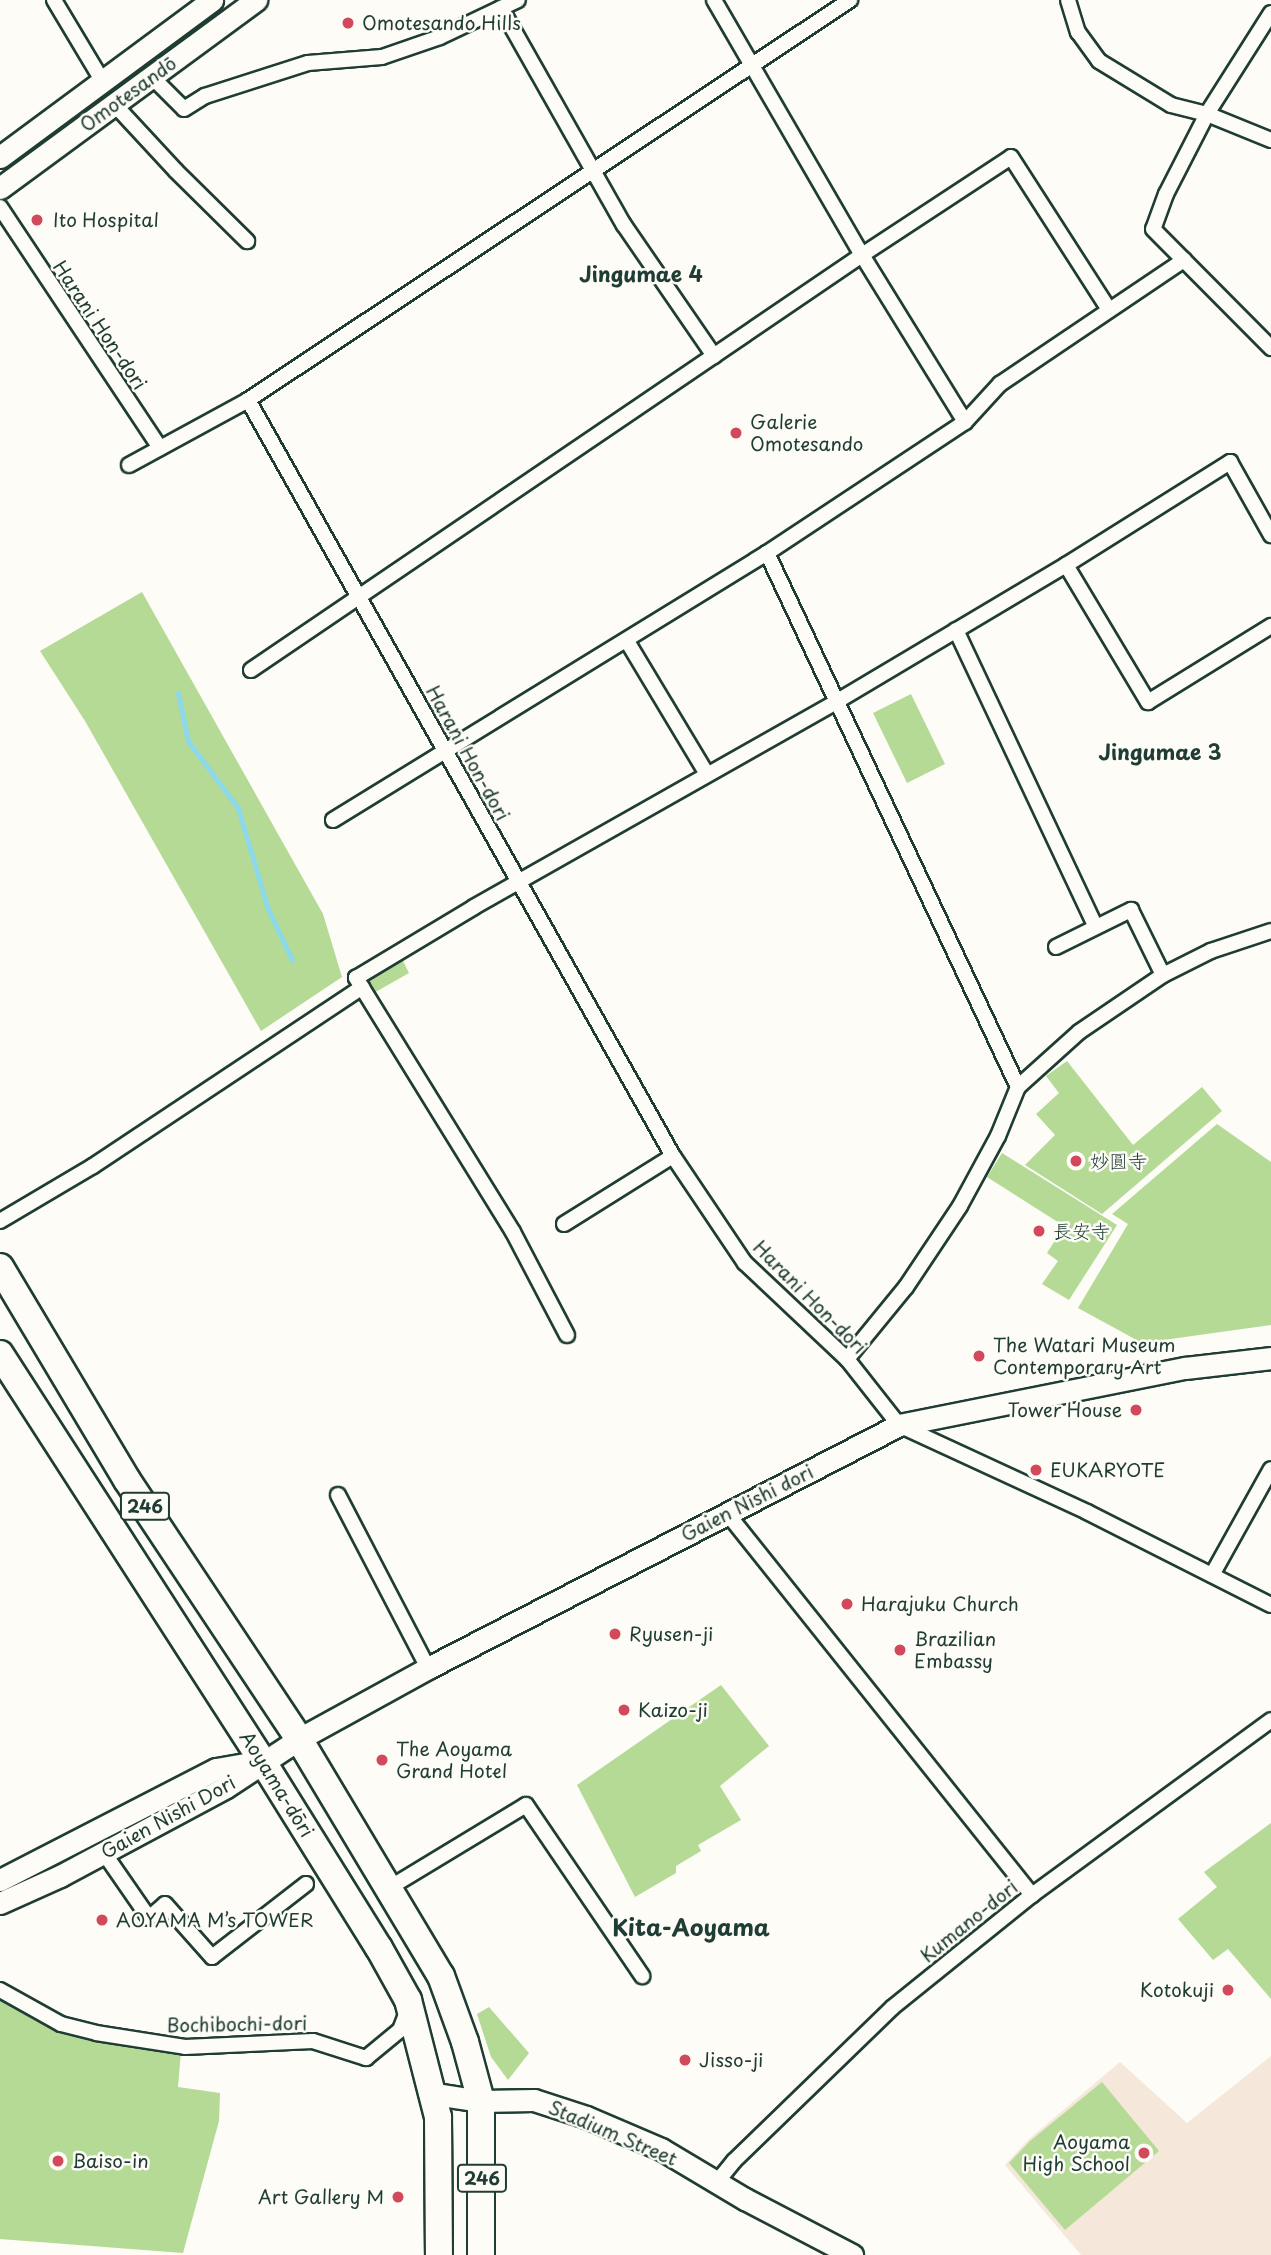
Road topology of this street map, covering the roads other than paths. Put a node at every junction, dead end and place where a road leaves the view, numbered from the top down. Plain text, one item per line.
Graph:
1 (54, 0) edge
2 (212, 0) edge
3 (256, 0) edge
4 (518, 0) edge
5 (714, 0) edge
6 (850, 0) edge
7 (1068, 0) edge
8 (501, 8) junction
9 (1271, 13) edge
10 (751, 66) junction
11 (152, 77) junction
12 (103, 82) junction
13 (114, 104) junction
14 (1207, 114) junction
15 (1271, 139) edge
16 (0, 157) edge
17 (592, 172) junction
18 (0, 188) edge
19 (0, 207) edge
20 (247, 241) dead end
21 (862, 255) junction
22 (1184, 260) junction
23 (1108, 308) junction
24 (1271, 348) edge
25 (714, 356) junction
26 (248, 400) junction
27 (965, 422) junction
28 (160, 448) junction
29 (129, 465) dead end
30 (1271, 535) edge
31 (767, 553) junction
32 (1066, 565) junction
33 (361, 596) junction
34 (1271, 626) edge
35 (956, 630) junction
36 (628, 641) junction
37 (251, 670) dead end
38 (836, 702) junction
39 (444, 752) junction
40 (707, 774) junction
41 (333, 820) dead end
42 (518, 882) junction
43 (1095, 925) junction
44 (1271, 931) edge
45 (1056, 947) dead end
46 (1163, 975) junction
47 (362, 987) junction
48 (1018, 1087) junction
49 (673, 1156) junction
50 (0, 1221) edge
51 (564, 1224) dead end
52 (0, 1267) edge
53 (567, 1335) dead end
54 (0, 1354) edge
55 (1271, 1357) edge
56 (847, 1359) junction
57 (7, 1383) edge
58 (899, 1425) junction
59 (1271, 1469) edge
60 (338, 1495) dead end
61 (727, 1513) junction
62 (1212, 1575) junction
63 (1271, 1605) edge
64 (428, 1668) junction
65 (1271, 1720) edge
66 (299, 1739) junction
67 (263, 1762) junction
68 (104, 1853) junction
69 (0, 1880) edge
70 (306, 1884) dead end
71 (389, 1888) junction
72 (1032, 1895) junction
73 (0, 1903) edge
74 (642, 1976) dead end
75 (0, 1990) edge
76 (408, 2000) junction
77 (435, 2094) junction
78 (481, 2101) junction
79 (717, 2182) junction
80 (439, 2255) edge
81 (481, 2255) edge
82 (852, 2255) edge

1 - 12 street
2 - 12 main road, Omotesandō
3 - 11 main road, Omotesandō
4 - 8 street
5 - 10 street
6 - 10 street
7 - 14 street
8 - 11 street
8 - 17 street
9 - 14 street
10 - 17 street
10 - 21 street
11 - 13 main road, Omotesandō
12 - 16 main road, Omotesandō
13 - 18 main road, Omotesandō
13 - 20 street
14 - 15 street
14 - 22 street
17 - 25 street
17 - 26 street
19 - 28 street, Harani Hon-dori
21 - 23 street
21 - 25 street
21 - 27 street
22 - 23 street
22 - 24 street
23 - 27 street
25 - 33 street
26 - 28 street
26 - 33 street, Harani Hon-dori
27 - 31 street
28 - 29 street
30 - 32 street
31 - 36 street
31 - 38 street
32 - 34 street
32 - 35 street
33 - 37 street
33 - 39 street, Harani Hon-dori
35 - 38 street
35 - 43 street
36 - 39 street
36 - 40 street
38 - 40 street
38 - 48 street
39 - 41 street
39 - 42 street, Harani Hon-dori
40 - 42 street
42 - 47 street
42 - 49 street, Harani Hon-dori
43 - 45 street
43 - 46 street
44 - 46 street
46 - 48 street
47 - 50 street
47 - 53 street
48 - 56 street
49 - 51 street
49 - 56 street, Harani Hon-dori
52 - 66 highway, 246
54 - 57 highway, Aoyama-dōri / 246
55 - 58 main road, Gaien Nishi dori
56 - 58 street, Harani Hon-dori
57 - 67 highway, Aoyama-dōri / 246
58 - 61 main road, Gaien Nishi dori
58 - 62 street
59 - 62 street
60 - 64 street
61 - 64 main road, Gaien Nishi dori
61 - 72 street
62 - 63 street
64 - 66 main road, Gaien Nishi dori
65 - 72 street, Kumano-dori
66 - 67 main road, Gaien Nishi dori
66 - 71 highway, 246
67 - 68 main road, Gaien Nishi Dori
67 - 69 main road, Gaien Nishi Dori
67 - 76 highway, Aoyama-dōri / 246
68 - 70 street
68 - 73 main road, Gaien Nishi Dori
71 - 74 street
71 - 78 highway, 246
72 - 79 street, Kumano-dori
75 - 76 street, Bochibochi-dori
76 - 77 highway, Aoyama-dōri / 246
77 - 78 main road, Stadium Street
77 - 80 highway, Aoyama-dōri / 246
78 - 79 main road, Stadium Street
78 - 81 highway, 246
79 - 82 main road, Stadium Street

